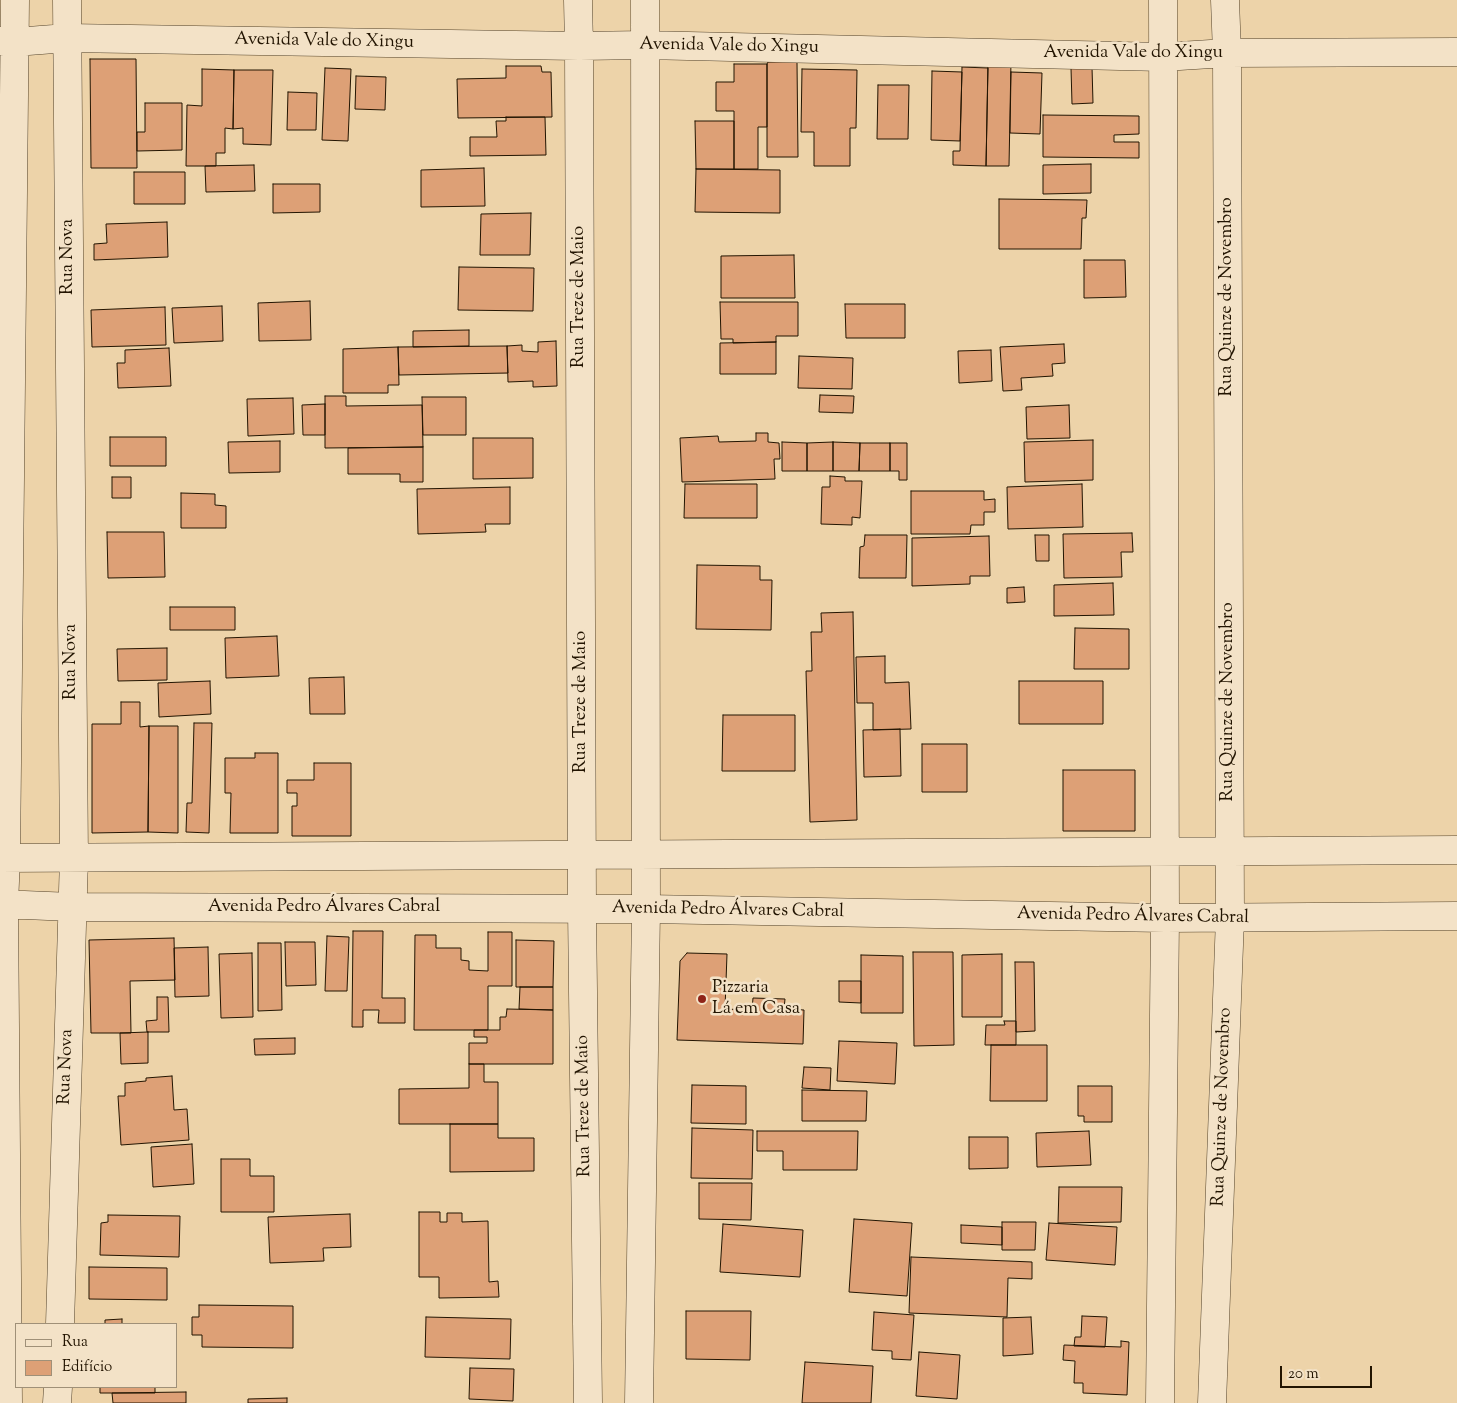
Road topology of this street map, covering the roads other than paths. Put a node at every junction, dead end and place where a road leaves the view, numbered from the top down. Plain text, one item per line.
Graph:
1 (15, 0) edge
2 (67, 0) edge
3 (578, 0) edge
4 (645, 0) edge
5 (1163, 0) edge
6 (1225, 0) edge
7 (67, 38) junction
8 (8, 41) edge
9 (645, 45) junction
10 (580, 46) junction
11 (1457, 52) edge
12 (1227, 53) junction
13 (1163, 57) junction
14 (1457, 850) edge
15 (1164, 851) junction
16 (1230, 851) junction
17 (582, 854) junction
18 (645, 855) junction
19 (3, 858) edge
20 (74, 858) junction
21 (2, 904) edge
22 (72, 907) junction
23 (582, 909) junction
24 (646, 909) junction
25 (1457, 916) edge
26 (1164, 918) junction
27 (1230, 918) junction
28 (60, 1323) edge
29 (58, 1388) edge
30 (8, 1403) edge
31 (57, 1403) edge
32 (588, 1403) edge
33 (639, 1403) edge
34 (1160, 1403) edge
35 (1212, 1403) edge

1 - 8 street
2 - 7 street, Rua Nova
3 - 10 street, Rua Treze de Maio
4 - 9 street
5 - 13 street
6 - 12 street, Rua Quinze de Novembro
7 - 8 street, Avenida Vale do Xingu
7 - 10 street, Avenida Vale do Xingu
7 - 20 street, Rua Nova
8 - 19 street
9 - 10 street, Avenida Vale do Xingu
9 - 13 street, Avenida Vale do Xingu
9 - 18 street
10 - 17 street, Rua Treze de Maio
11 - 12 street, Avenida Vale do Xingu
12 - 13 street, Avenida Vale do Xingu
12 - 16 street, Rua Quinze de Novembro
13 - 15 street
14 - 16 street
15 - 16 street
15 - 18 street
15 - 26 street
16 - 27 street, Rua Quinze de Novembro
17 - 18 street
17 - 20 street
17 - 23 street, Rua Treze de Maio
18 - 24 street
19 - 20 street
19 - 21 street
20 - 22 street, Rua Nova
21 - 22 street, Avenida Pedro Álvares Cabral
21 - 30 street
22 - 23 street, Avenida Pedro Álvares Cabral
22 - 28 street, Rua Nova
23 - 24 street, Avenida Pedro Álvares Cabral
23 - 32 street, Rua Treze de Maio
24 - 26 street, Avenida Pedro Álvares Cabral
24 - 33 street
25 - 27 street, Avenida Pedro Álvares Cabral
26 - 27 street, Avenida Pedro Álvares Cabral
26 - 34 street
27 - 35 street, Rua Quinze de Novembro
29 - 31 street

